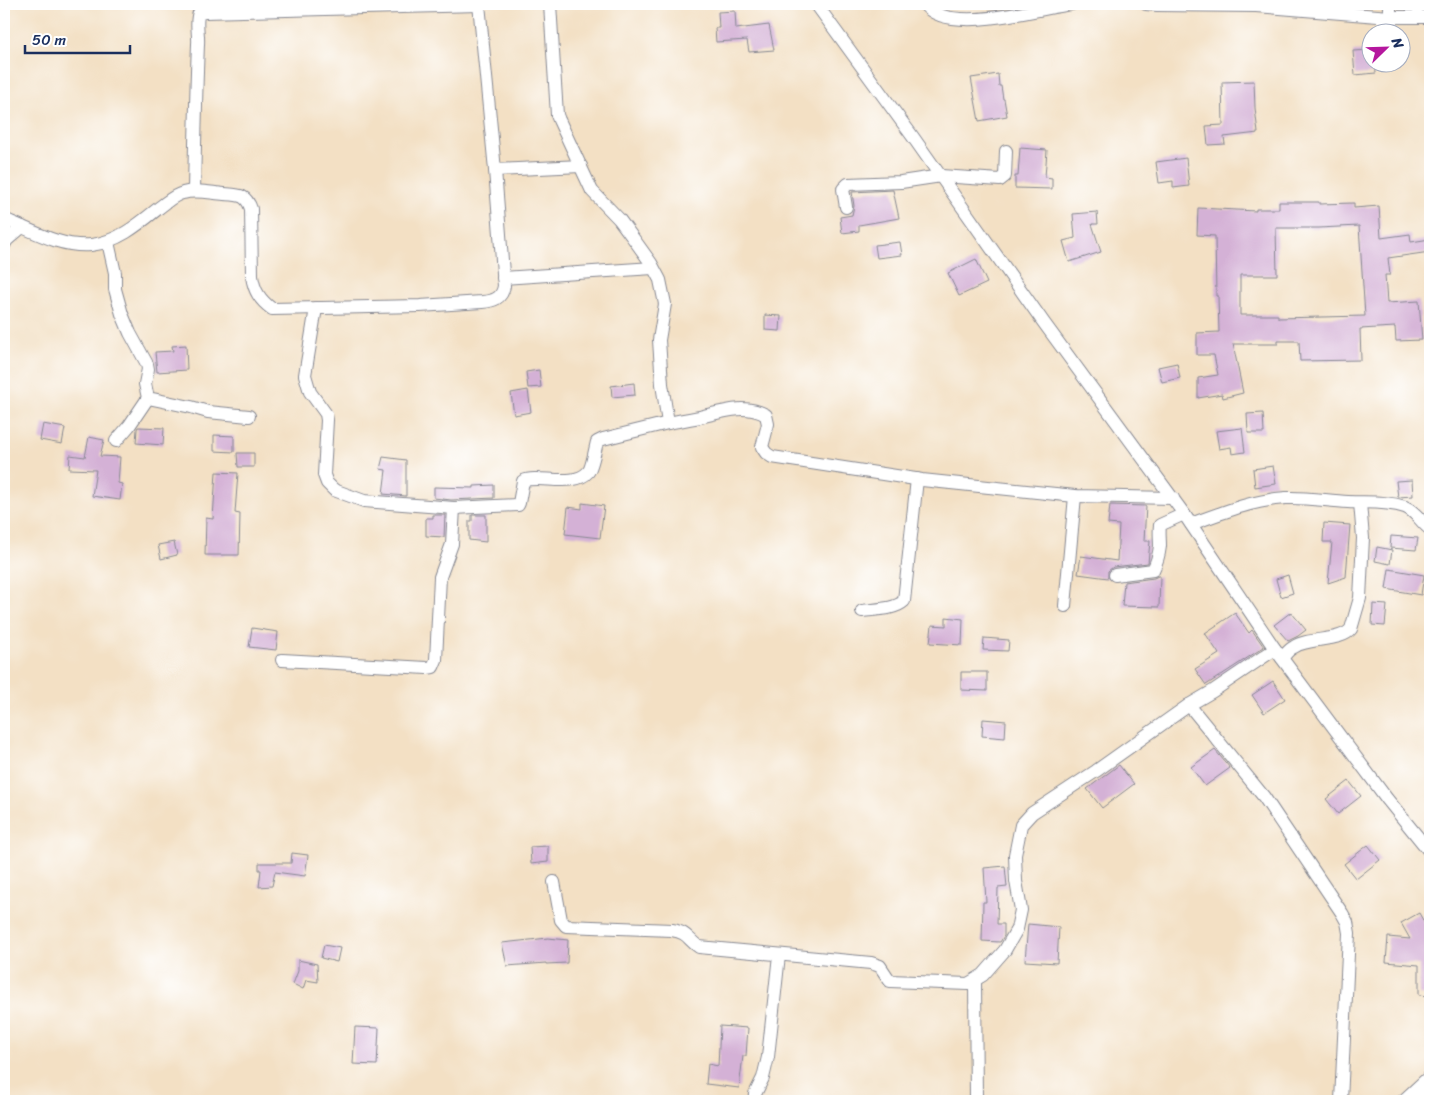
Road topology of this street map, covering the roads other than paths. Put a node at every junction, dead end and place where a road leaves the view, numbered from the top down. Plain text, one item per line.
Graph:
1 (479, 4) edge
2 (550, 4) edge
3 (816, 4) edge
4 (924, 4) edge
5 (1072, 4) edge
6 (1146, 4) edge
7 (1390, 4) edge
8 (1390, 17) junction
9 (1430, 17) edge
10 (1006, 151) dead end
11 (581, 166) junction
12 (495, 170) junction
13 (941, 176) junction
14 (194, 191) junction
15 (846, 207) dead end
16 (4, 219) edge
17 (22, 227) junction
18 (108, 242) junction
19 (4, 245) edge
20 (653, 268) junction
21 (503, 278) junction
22 (316, 308) junction
23 (148, 398) junction
24 (249, 416) dead end
25 (668, 423) junction
26 (116, 441) dead end
27 (917, 479) junction
28 (1075, 496) junction
29 (1172, 498) junction
30 (1360, 503) junction
31 (454, 508) junction
32 (1187, 519) junction
33 (1430, 529) edge
34 (1115, 575) dead end
35 (1065, 606) dead end
36 (862, 611) dead end
37 (1278, 653) junction
38 (282, 660) dead end
39 (1189, 705) junction
40 (1430, 852) edge
41 (554, 882) dead end
42 (780, 955) junction
43 (974, 980) junction
44 (1426, 1080) edge
45 (754, 1101) edge
46 (976, 1101) edge
47 (1341, 1101) edge
48 (1403, 1101) edge
49 (1422, 1101) edge

1 - 12 street
1 - 14 street
2 - 11 street
3 - 13 street
4 - 5 street
6 - 8 street
7 - 8 street
8 - 9 street
10 - 13 street
11 - 12 street
11 - 20 street
12 - 21 street
13 - 15 street
13 - 29 street
14 - 18 street
14 - 22 street
16 - 17 street
17 - 18 street
17 - 19 street
18 - 23 street
20 - 21 street
20 - 25 street
21 - 22 street
22 - 31 street
23 - 24 street
23 - 26 street
25 - 27 street
25 - 31 street
27 - 28 street
27 - 36 street
28 - 29 street
28 - 35 street
29 - 32 street
30 - 32 street
30 - 33 street
30 - 37 street
31 - 38 street
32 - 34 street
32 - 37 street
37 - 39 street
37 - 40 street
39 - 43 street
39 - 47 street
41 - 42 street
42 - 43 street
42 - 45 street
43 - 46 street
44 - 48 street
44 - 49 street

